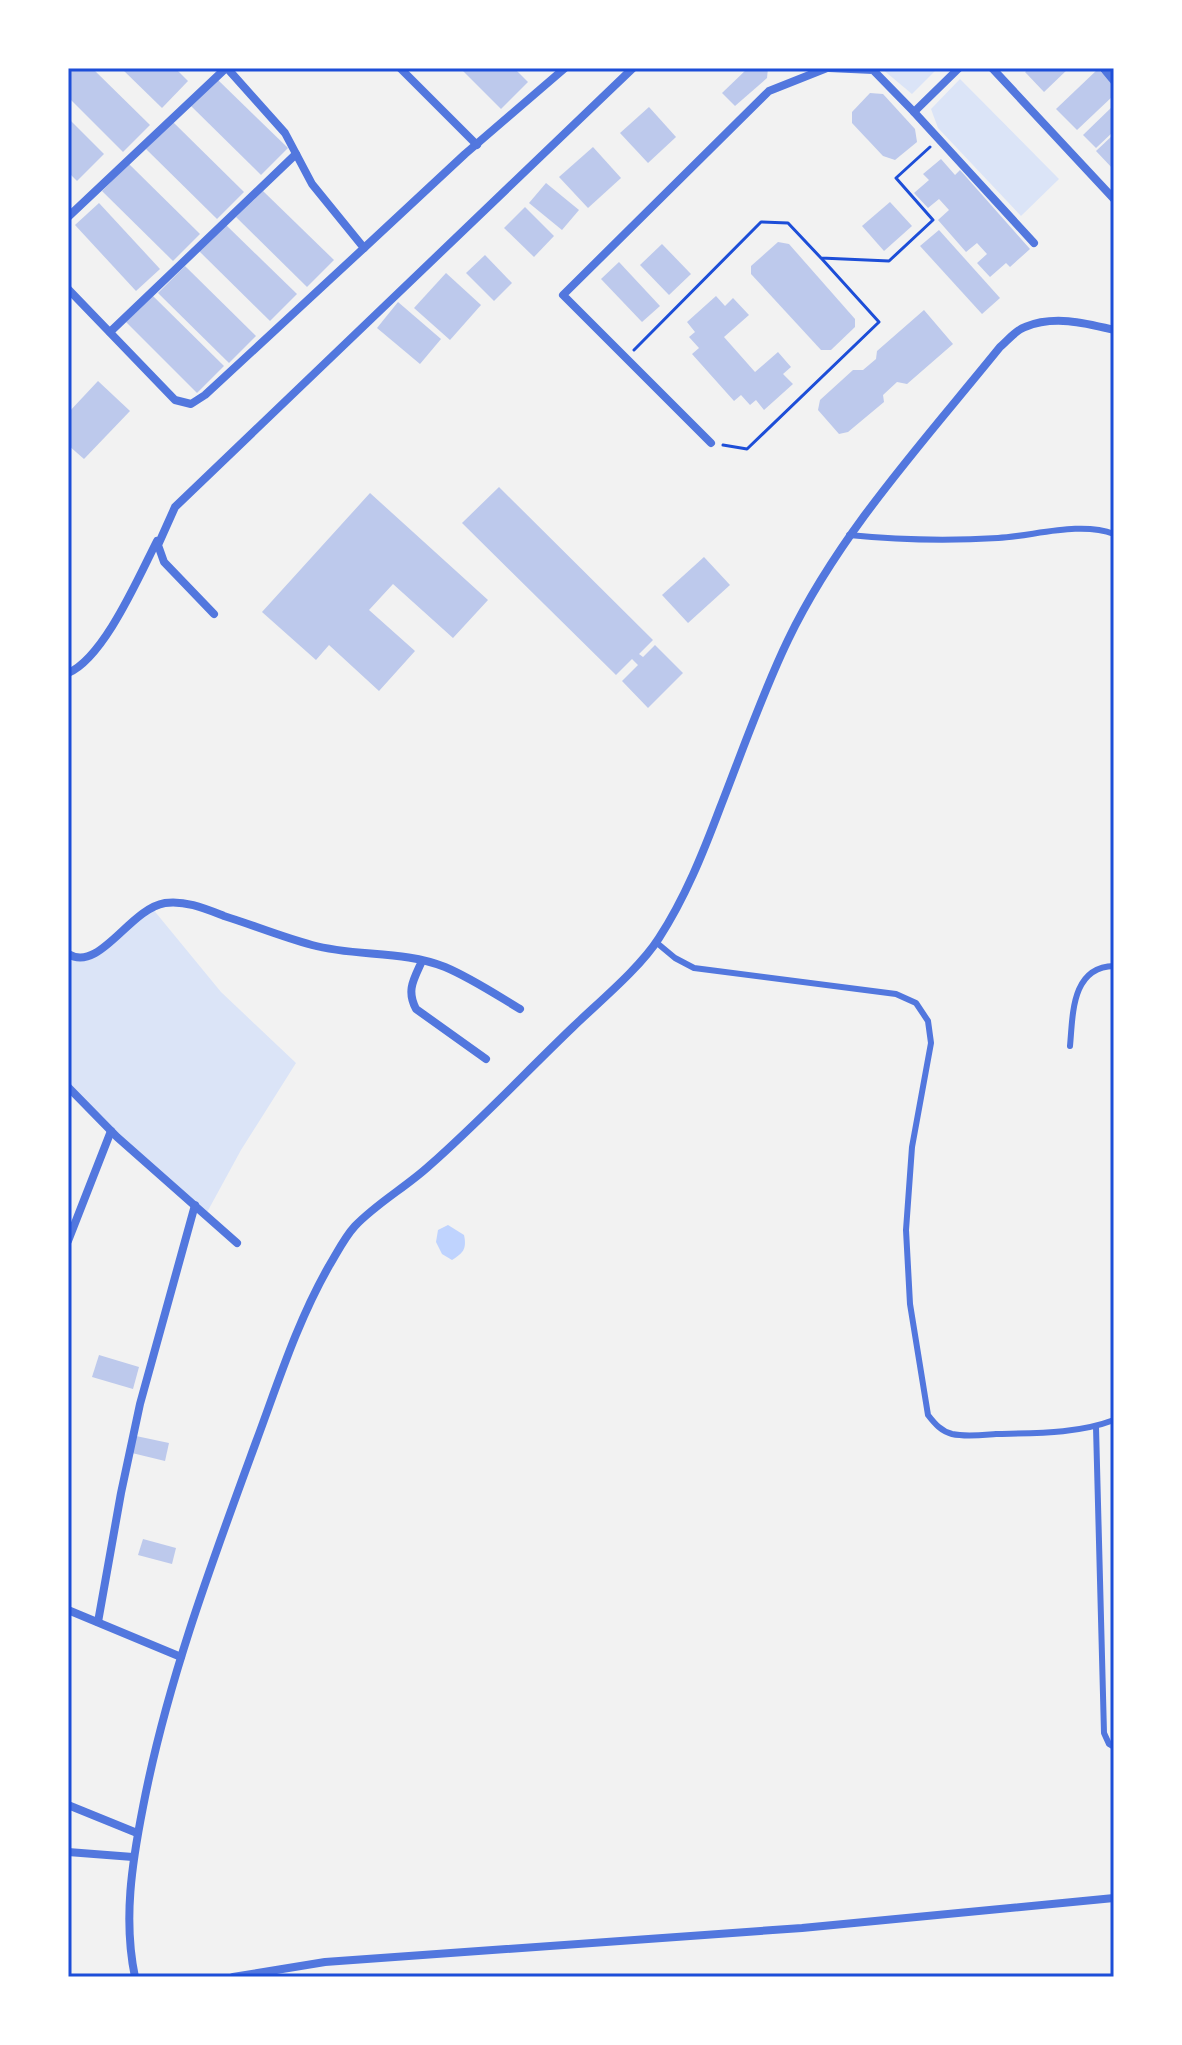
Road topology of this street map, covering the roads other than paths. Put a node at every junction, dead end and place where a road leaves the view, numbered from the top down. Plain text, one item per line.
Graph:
1 (400, 68) edge
2 (565, 68) edge
3 (633, 68) edge
4 (828, 68) edge
5 (959, 68) edge
6 (992, 68) edge
7 (1103, 68) edge
8 (222, 70) edge
9 (1114, 81) edge
10 (914, 112) junction
11 (477, 145) junction
12 (296, 154) junction
13 (1114, 199) edge
14 (68, 217) edge
15 (1034, 243) dead end
16 (364, 248) junction
17 (68, 289) edge
18 (1114, 330) edge
19 (110, 332) junction
20 (711, 443) road end
21 (163, 529) junction
22 (1114, 534) edge
23 (849, 535) junction
24 (214, 614) dead end
25 (68, 673) edge
26 (657, 943) junction
27 (68, 954) edge
28 (422, 961) junction
29 (1114, 966) edge
30 (520, 1009) dead end
31 (1070, 1046) dead end
32 (486, 1059) dead end
33 (68, 1087) edge
34 (111, 1131) junction
35 (195, 1205) junction
36 (68, 1241) edge
37 (237, 1243) dead end
38 (1114, 1420) edge
39 (1096, 1427) junction
40 (68, 1610) edge
41 (98, 1622) junction
42 (181, 1657) junction
43 (1114, 1747) edge
44 (68, 1805) edge
45 (137, 1833) junction
46 (68, 1852) edge
47 (133, 1857) junction
48 (1114, 1898) edge
49 (135, 1977) edge
50 (233, 1977) edge

1 - 11 street
2 - 11 street
3 - 21 street
4 - 10 street
4 - 20 street
5 - 10 street
6 - 13 street
7 - 9 street
8 - 12 street
8 - 14 street
10 - 15 street
11 - 16 street
12 - 16 street
12 - 19 street
16 - 19 street
17 - 19 street
18 - 23 street
21 - 24 street
21 - 25 street
22 - 23 lane
23 - 26 street
26 - 39 lane
26 - 42 street
27 - 28 street
28 - 30 street
28 - 32 street
29 - 31 lane
33 - 34 street
34 - 35 street
34 - 36 street
35 - 37 street
35 - 41 street
38 - 39 lane
39 - 43 lane
40 - 41 street
41 - 42 street
42 - 45 street
44 - 45 street
45 - 47 street
46 - 47 street
47 - 49 street
48 - 50 street

